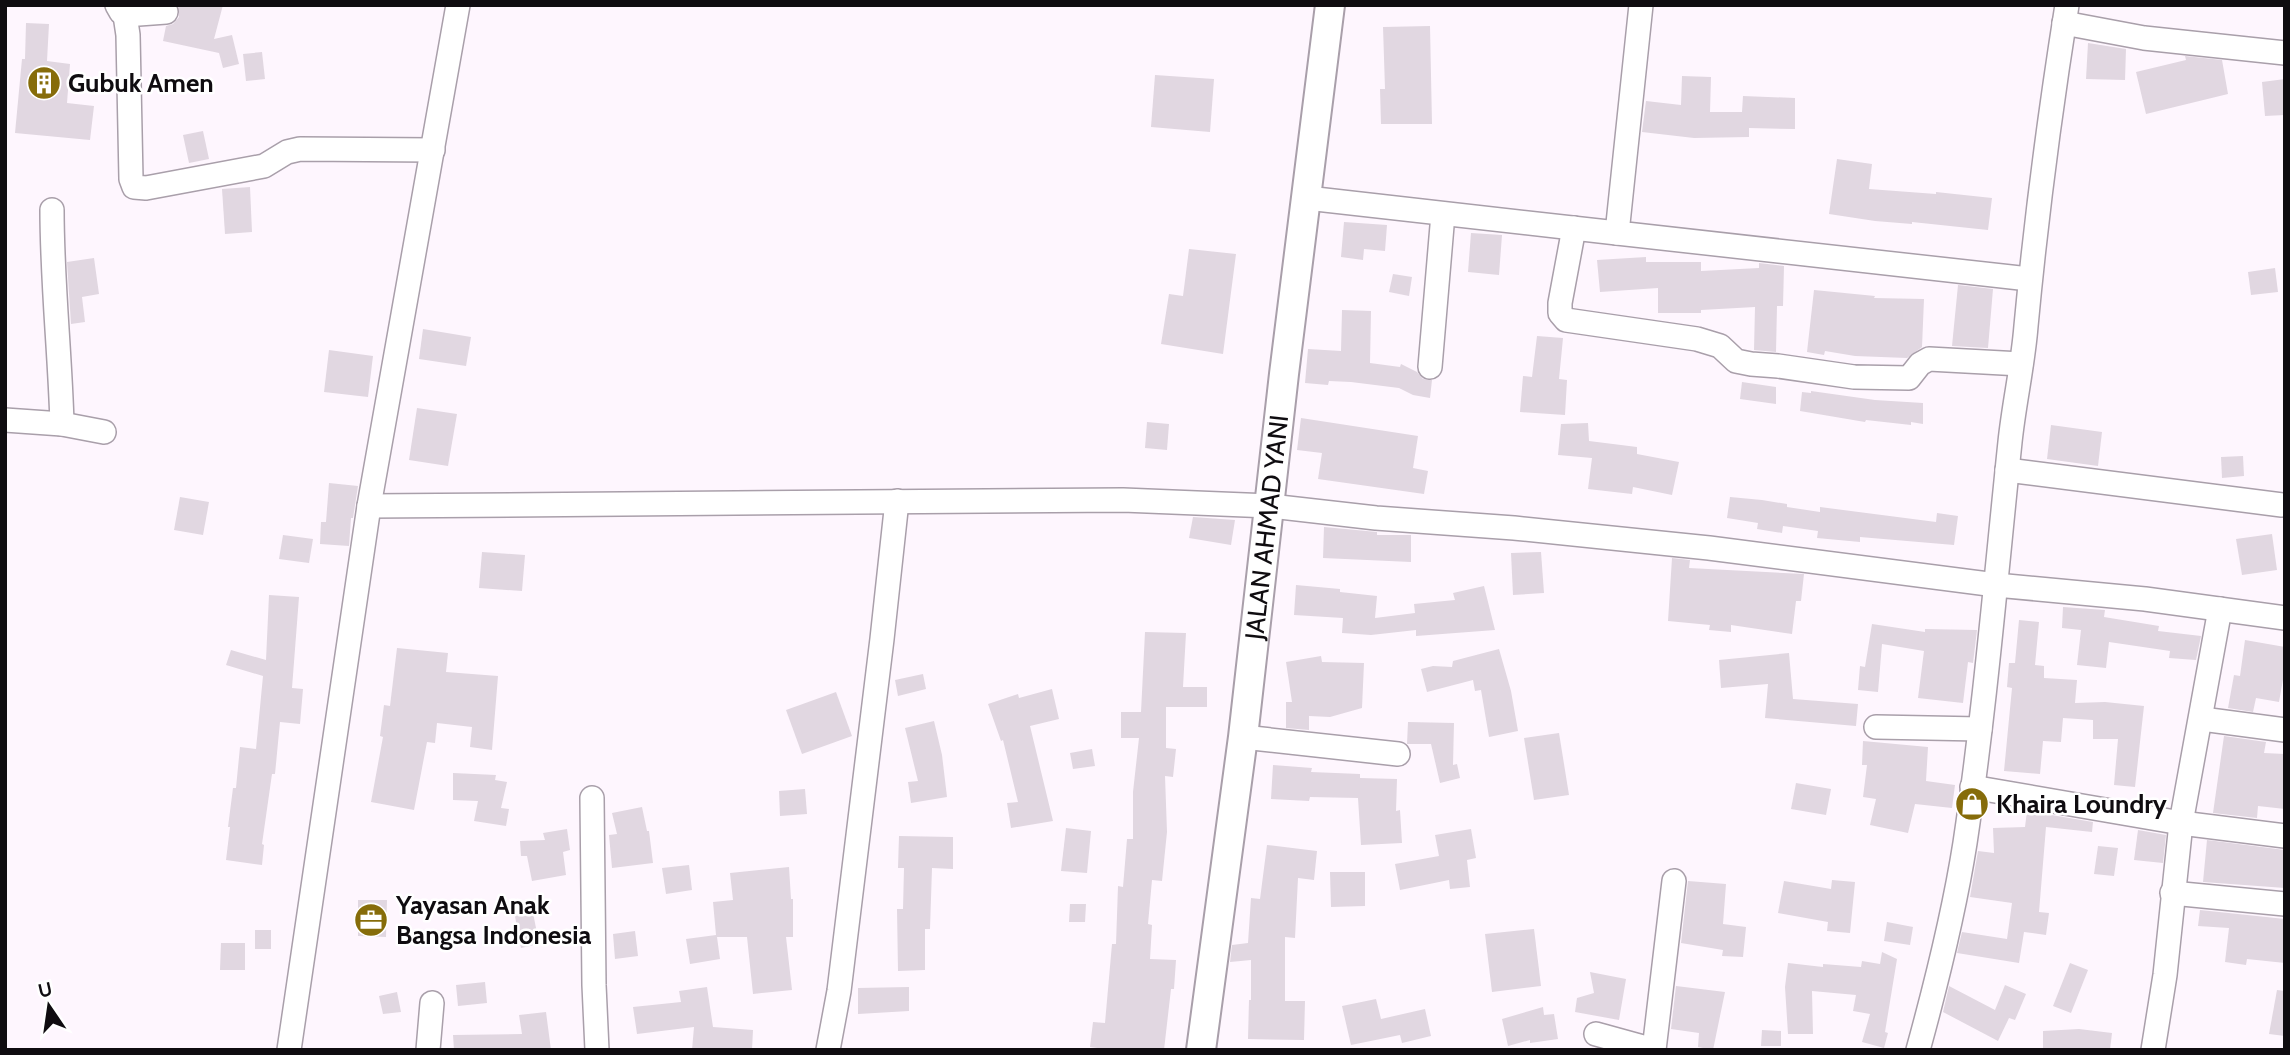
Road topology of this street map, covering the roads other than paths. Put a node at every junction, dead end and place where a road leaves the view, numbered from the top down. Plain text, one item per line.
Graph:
1 (458, 5) edge
2 (1331, 5) edge
3 (1641, 5) edge
4 (121, 10) edge
5 (166, 12) dead end
6 (2065, 14) edge
7 (2285, 53) edge
8 (433, 149) junction
9 (1307, 198) junction
10 (52, 210) dead end
11 (1443, 214) junction
12 (1574, 228) junction
13 (1617, 233) junction
14 (2029, 279) junction
15 (2021, 364) junction
16 (1430, 367) dead end
17 (5, 420) edge
18 (62, 424) junction
19 (104, 432) dead end
20 (2007, 470) junction
21 (897, 501) junction
22 (2282, 505) dead end
23 (369, 506) junction
24 (1270, 506) junction
25 (1996, 584) junction
26 (2220, 609) junction
27 (2285, 618) edge
28 (2202, 719) junction
29 (1876, 727) dead end
30 (1980, 729) junction
31 (2285, 730) edge
32 (1243, 737) junction
33 (1398, 754) dead end
34 (1972, 787) junction
35 (592, 798) dead end
36 (2181, 823) junction
37 (2285, 836) edge
38 (1674, 881) dead end
39 (2172, 893) junction
40 (2285, 904) edge
41 (432, 1003) dead end
42 (1596, 1034) dead end
43 (289, 1050) edge
44 (428, 1050) edge
45 (597, 1050) edge
46 (828, 1050) edge
47 (1200, 1050) edge
48 (1919, 1050) edge
49 (2153, 1050) edge

1 - 8 street
2 - 9 street, JALAN AHMAD YANI
3 - 13 street
4 - 5 street
4 - 8 street
6 - 7 street
6 - 14 street
8 - 23 street
9 - 11 street
9 - 24 street, JALAN AHMAD YANI
10 - 18 street
11 - 12 street
11 - 16 street
12 - 13 street
12 - 15 street
13 - 14 street
14 - 15 street
15 - 20 street
17 - 18 street
18 - 19 street
20 - 22 street
20 - 25 street
21 - 23 street
21 - 24 street
21 - 46 street
23 - 43 street
24 - 25 street
24 - 32 street, JALAN AHMAD YANI
25 - 26 street
25 - 30 street
26 - 27 street
26 - 28 street
28 - 31 street
28 - 36 street
29 - 30 street
30 - 34 street
32 - 33 street
32 - 47 street, JALAN AHMAD YANI
34 - 36 street
34 - 48 street
35 - 45 street
36 - 37 street
36 - 39 street
38 - 42 street
39 - 40 street
39 - 49 street
41 - 44 street

